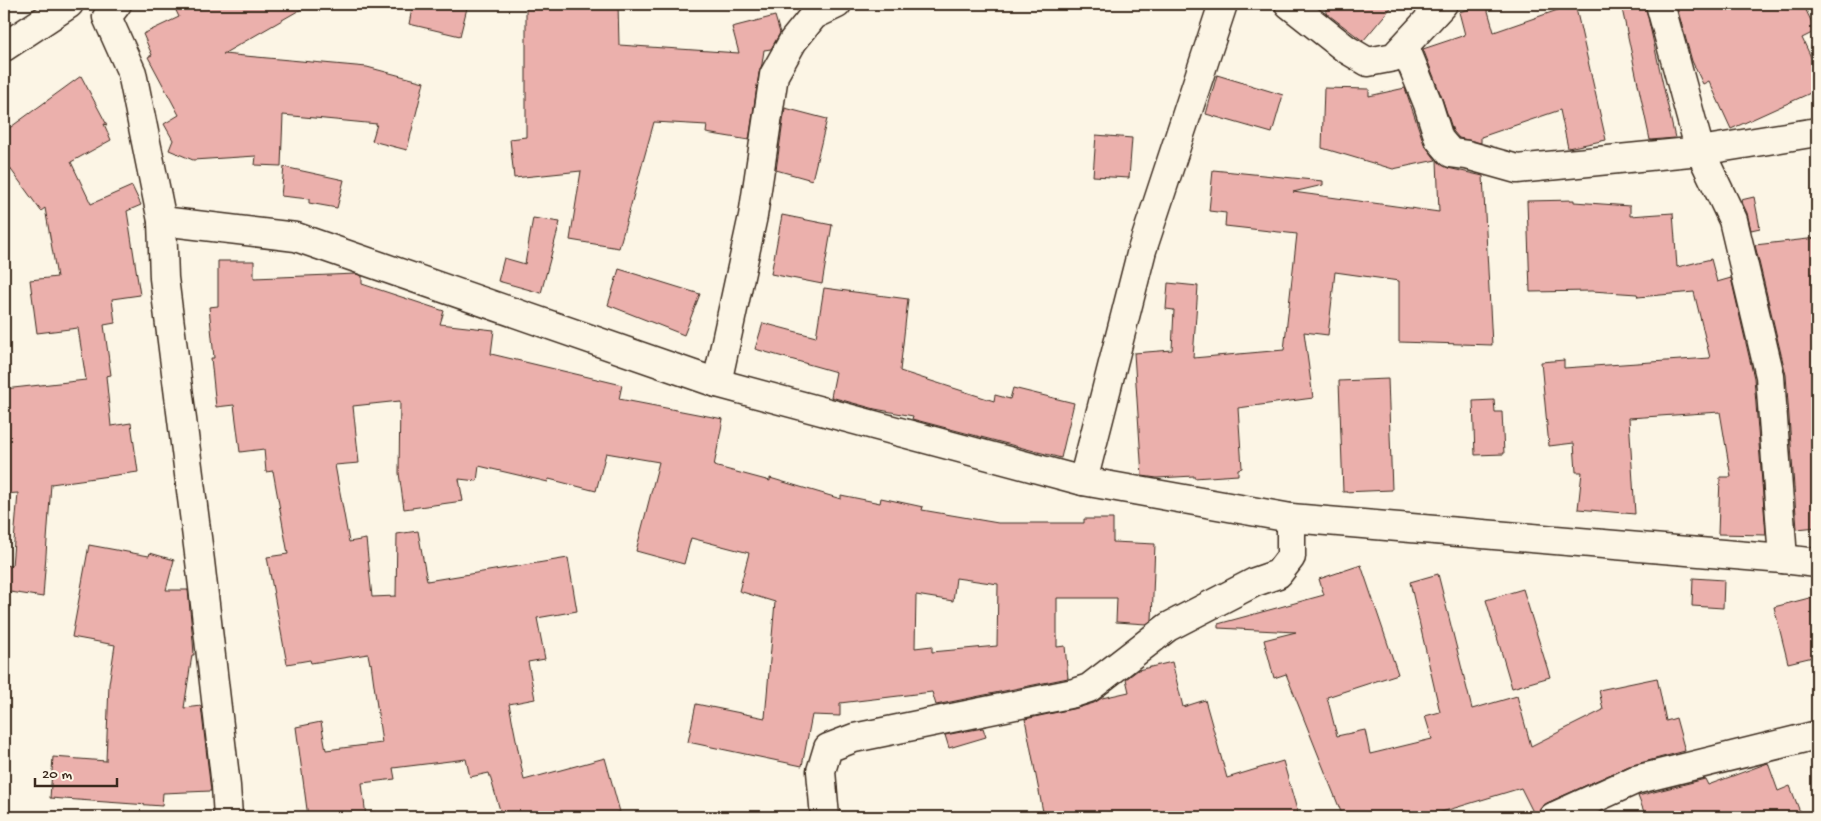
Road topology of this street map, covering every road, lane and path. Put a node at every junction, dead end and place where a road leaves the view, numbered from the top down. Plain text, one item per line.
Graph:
1 (69, 4) edge
2 (837, 4) edge
3 (1222, 4) edge
4 (1289, 4) edge
5 (1443, 4) edge
6 (1660, 4) edge
7 (107, 8) edge
8 (4, 47) edge
9 (1405, 47) junction
10 (1817, 132) edge
11 (1700, 150) junction
12 (162, 221) junction
13 (717, 383) junction
14 (1083, 481) junction
15 (1291, 518) junction
16 (1784, 559) junction
17 (1817, 563) edge
18 (1817, 735) edge
19 (228, 817) edge
20 (826, 817) edge
21 (1554, 817) edge

1 - 8 street
2 - 13 street
3 - 14 street
4 - 9 street
5 - 9 street
6 - 11 street
7 - 12 street
9 - 11 street
10 - 11 street
11 - 16 street
12 - 13 street
12 - 19 street
13 - 14 street
14 - 15 street
15 - 16 street
15 - 20 street
16 - 17 street
18 - 21 street

